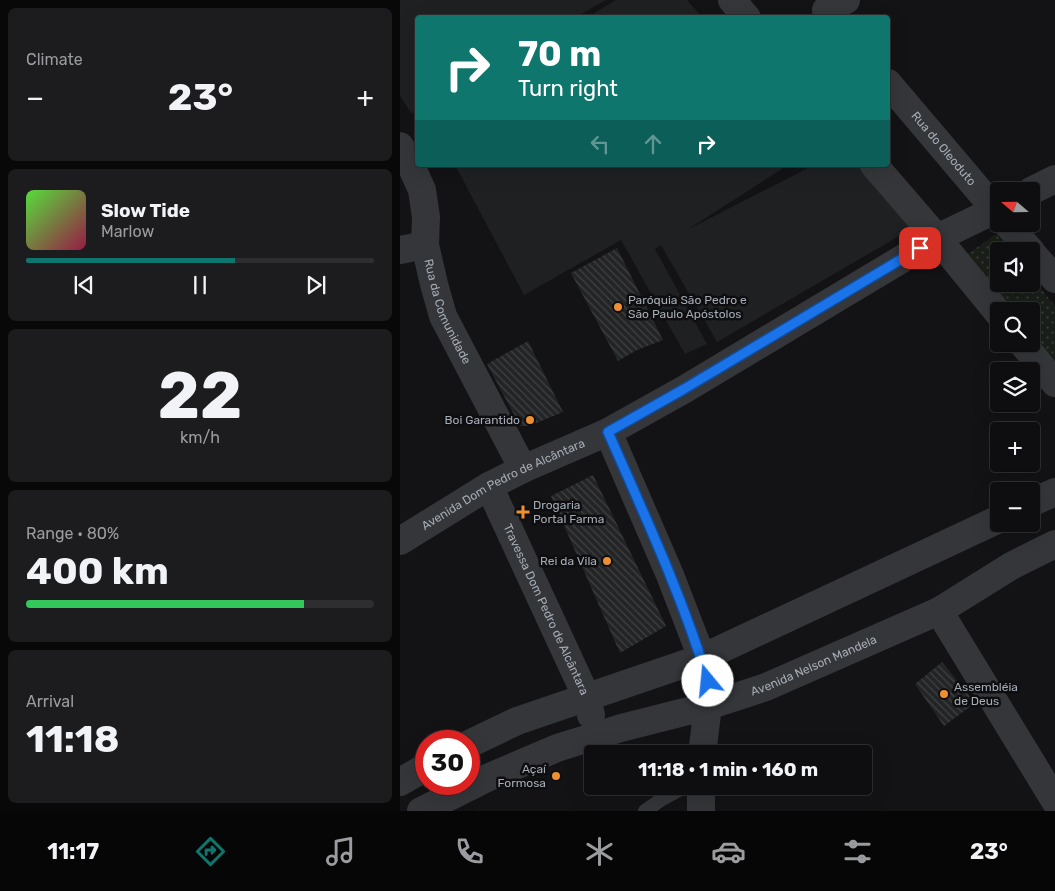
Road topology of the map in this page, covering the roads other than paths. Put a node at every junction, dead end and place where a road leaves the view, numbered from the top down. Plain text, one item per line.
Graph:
1 (732, 0) edge
2 (744, 15) edge
3 (890, 85) edge
4 (400, 146) edge
5 (876, 167) edge
6 (1055, 179) edge
7 (1040, 186) edge
8 (990, 202) edge
9 (990, 218) edge
10 (1015, 232) edge
11 (937, 238) junction
12 (1023, 242) edge
13 (413, 247) edge
14 (1040, 262) edge
15 (1055, 279) edge
16 (990, 303) edge
17 (1030, 352) edge
18 (1055, 383) edge
19 (608, 432) junction
20 (523, 469) junction
21 (489, 486) junction
22 (1055, 492) edge
23 (1040, 500) edge
24 (990, 523) edge
25 (400, 541) edge
26 (1055, 544) edge
27 (939, 611) junction
28 (702, 658) junction
29 (587, 698) junction
30 (708, 706) junction
31 (594, 736) junction
32 (480, 739) edge
33 (703, 745) edge
34 (415, 773) edge
35 (400, 782) edge
36 (669, 795) edge
37 (701, 795) edge
38 (1055, 801) edge
39 (438, 807) edge
40 (645, 811) edge
41 (701, 811) edge

1 - 2 street
3 - 8 street, Rua do Oleoduto
4 - 13 street, Rua da Comunidade
5 - 11 street
6 - 7 street
9 - 11 street, Avenida Dom Pedro de Alcântara
10 - 12 street, Rua do Oleoduto
11 - 16 street
11 - 19 street, Avenida Dom Pedro de Alcântara
13 - 20 street, Rua da Comunidade
14 - 15 street, Rua do Oleoduto
17 - 18 street
19 - 20 street, Avenida Dom Pedro de Alcântara
19 - 28 street
20 - 21 street, Avenida Dom Pedro de Alcântara
21 - 25 street, Avenida Dom Pedro de Alcântara
21 - 29 street, Travessa Dom Pedro de Alcântara
22 - 23 street
24 - 28 street
26 - 27 street, Avenida Nelson Mandela
27 - 30 street, Avenida Nelson Mandela
27 - 38 street
28 - 29 street
28 - 30 street
29 - 31 street, Travessa Dom Pedro de Alcântara
29 - 32 street
30 - 31 street, Avenida Nelson Mandela
30 - 33 street
31 - 39 street, Avenida Nelson Mandela
34 - 35 street
36 - 40 lane
37 - 41 street

